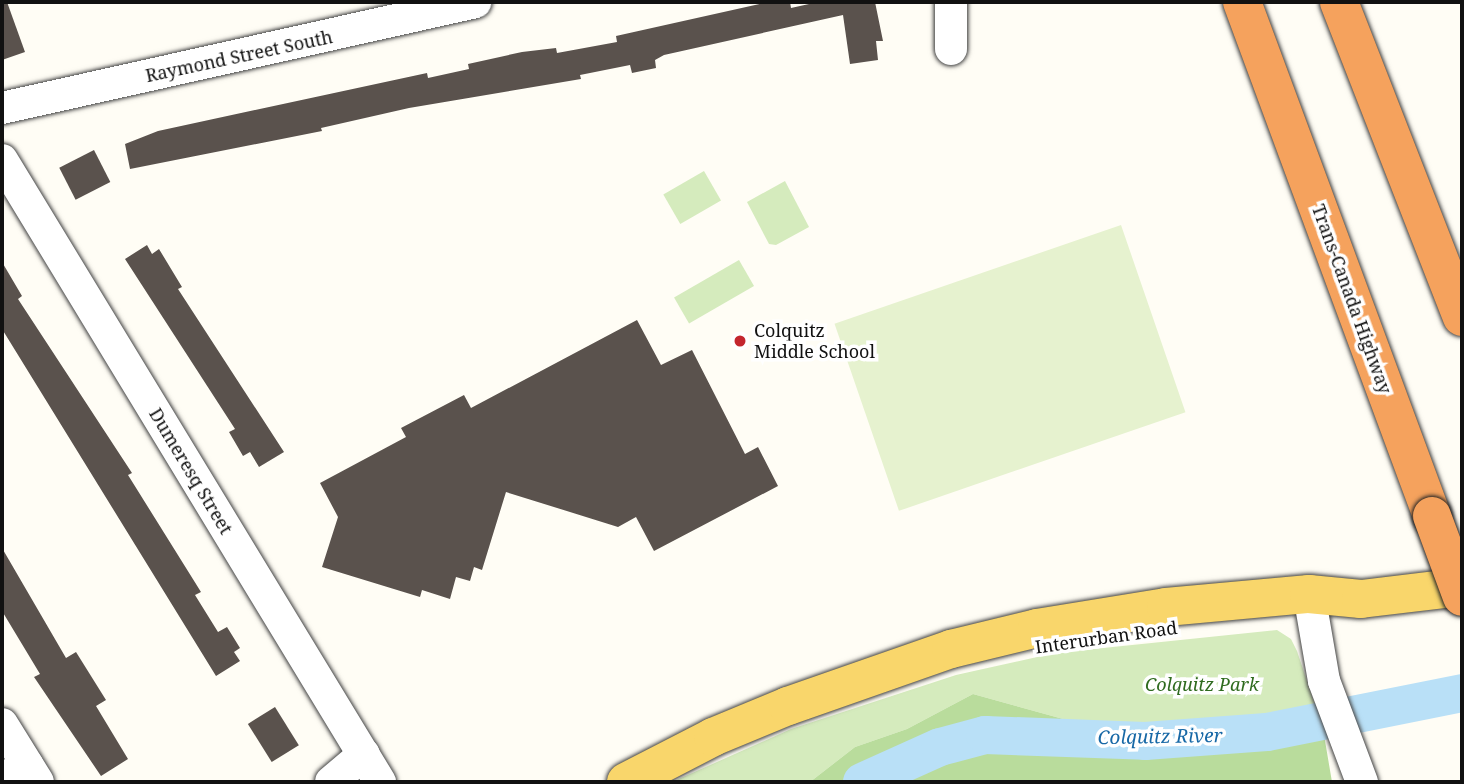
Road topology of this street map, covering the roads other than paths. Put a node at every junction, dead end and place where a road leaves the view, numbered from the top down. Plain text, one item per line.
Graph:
1 (475, 2) edge
2 (951, 2) edge
3 (1241, 2) edge
4 (1344, 16) edge
5 (951, 49) dead end
6 (2, 108) edge
7 (2, 160) edge
8 (1462, 317) edge
9 (1462, 587) edge
10 (1462, 597) edge
11 (1310, 604) junction
12 (852, 686) junction
13 (2, 724) edge
14 (363, 754) junction
15 (1358, 771) edge
16 (22, 775) edge
17 (331, 782) edge
18 (380, 782) edge
19 (626, 782) edge

1 - 6 street, Raymond Street South
2 - 5 street
3 - 10 highway, Trans-Canada Highway, bridge
4 - 8 highway
7 - 14 street, Dumeresq Street
9 - 11 main road
11 - 12 main road, Interurban Road
11 - 12 main road
11 - 15 street
12 - 19 main road
13 - 16 street
14 - 17 street
14 - 18 street, Dumeresq Street

